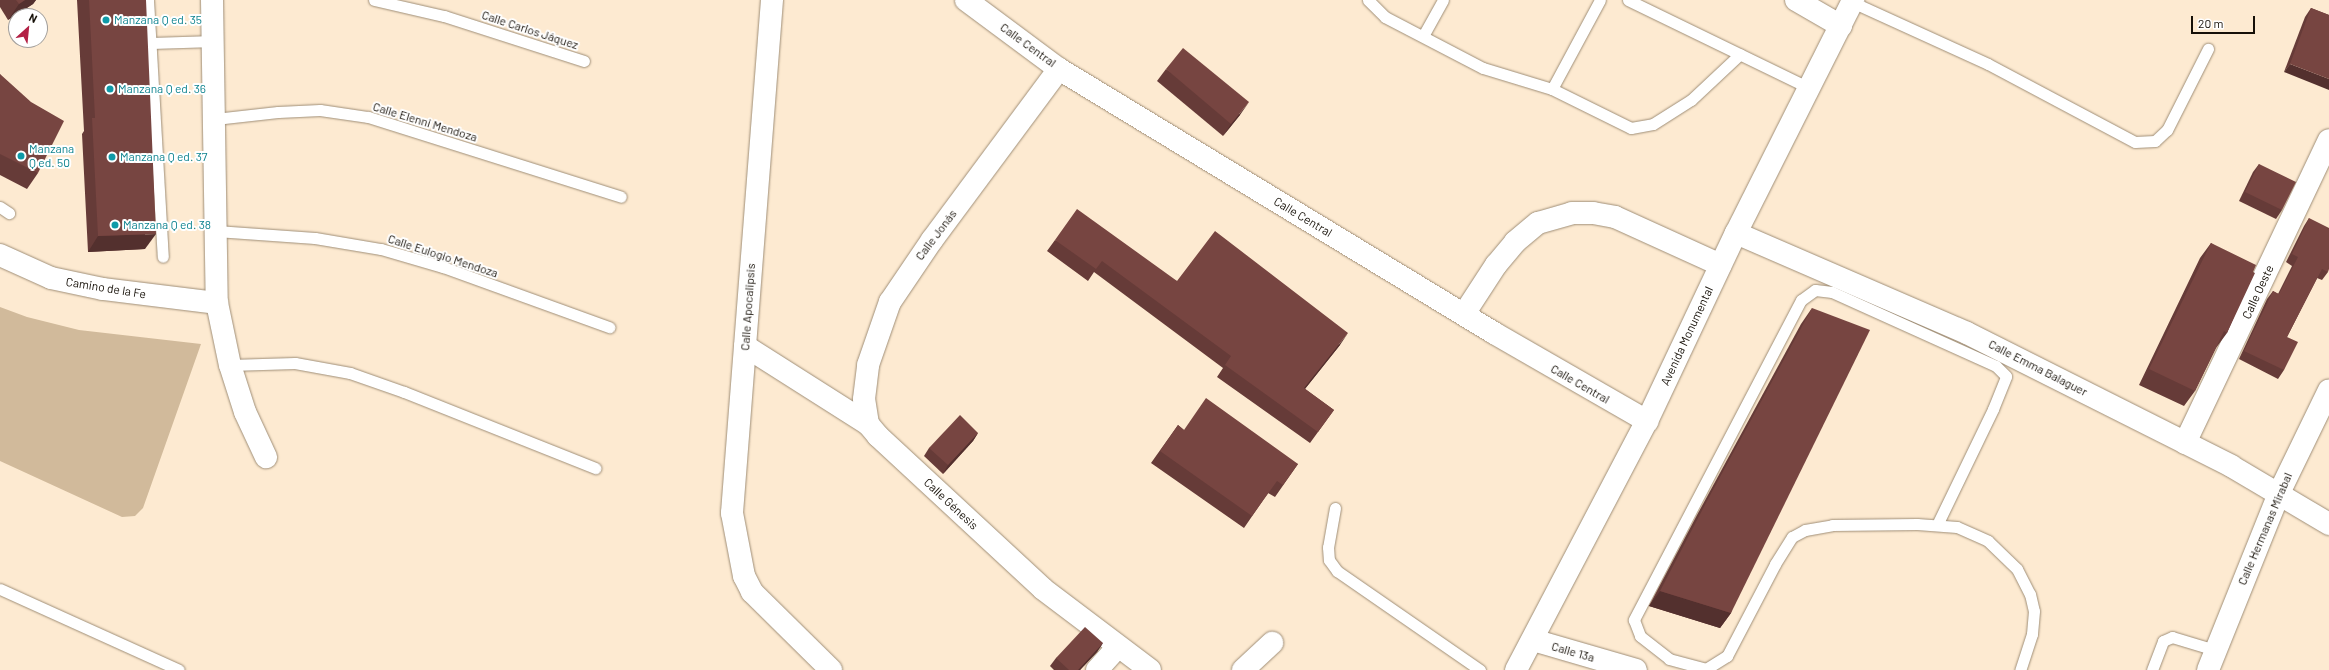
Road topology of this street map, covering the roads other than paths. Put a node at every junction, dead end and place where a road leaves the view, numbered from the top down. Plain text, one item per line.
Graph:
1 (148, 0) edge
2 (212, 0) edge
3 (374, 0) edge
4 (772, 0) edge
5 (966, 0) edge
6 (1368, 0) edge
7 (1443, 0) edge
8 (1600, 0) edge
9 (1628, 0) edge
10 (1796, 0) edge
11 (1853, 1) edge
12 (1841, 26) junction
13 (1423, 36) junction
14 (214, 41) junction
15 (151, 43) junction
16 (2208, 49) dead end
17 (1740, 54) junction
18 (584, 61) dead end
19 (1060, 69) junction
20 (1552, 88) junction
21 (1809, 88) junction
22 (215, 119) junction
23 (2329, 140) edge
24 (621, 197) dead end
25 (216, 231) junction
26 (1736, 233) junction
27 (0, 255) edge
28 (163, 257) dead end
29 (1721, 266) junction
30 (217, 303) junction
31 (1464, 314) junction
32 (608, 327) dead end
33 (746, 346) junction
34 (230, 365) junction
35 (2329, 390) edge
36 (1647, 421) junction
37 (868, 424) junction
38 (2185, 443) junction
39 (266, 457) dead end
40 (595, 468) dead end
41 (2279, 493) junction
42 (1335, 508) dead end
43 (2329, 524) edge
44 (1937, 525) junction
45 (0, 589) edge
46 (1533, 640) junction
47 (1272, 642) dead end
48 (1118, 647) junction
49 (2212, 660) edge
50 (1573, 662) edge
51 (179, 670) edge
52 (831, 670) edge
53 (1096, 670) edge
54 (1150, 670) edge
55 (1243, 670) edge
56 (1480, 670) edge
57 (1516, 670) edge
58 (1636, 670) edge
59 (2020, 670) edge
60 (2152, 670) edge

1 - 15 lane
2 - 14 street
3 - 18 lane, Calle Carlos Jáquez
4 - 33 street, Calle Apocalipsis
5 - 19 street, Calle Central
6 - 13 lane
7 - 13 lane
8 - 20 lane
9 - 17 lane
10 - 12 street
11 - 12 street, Avenida Monumental
11 - 16 lane
12 - 21 street, Avenida Monumental
13 - 20 lane
14 - 15 lane
14 - 22 street
15 - 28 lane
17 - 20 lane
17 - 21 lane
19 - 31 street, Calle Central
19 - 37 street, Calle Jonás
21 - 26 street, Avenida Monumental
22 - 24 lane, Calle Elenni Mendoza
22 - 25 street
23 - 38 street, Calle Oeste
25 - 30 street
25 - 32 lane, Calle Eulogio Mendoza
26 - 29 street, Avenida Monumental
26 - 38 street, Calle Emma Balaguer
27 - 30 street, Camino de la Fe
29 - 31 street
29 - 36 street, Avenida Monumental
30 - 34 street
31 - 36 street, Calle Central
33 - 37 street, Calle Génesis
33 - 52 street, Calle Apocalipsis
34 - 39 street
34 - 40 lane
35 - 41 street, Calle Hermanas Mirabal
36 - 46 street, Avenida Monumental
37 - 48 street, Calle Génesis
38 - 41 street, Calle Emma Balaguer
41 - 43 street, Calle Emma Balaguer
41 - 49 street, Calle Hermanas Mirabal
42 - 56 lane
44 - 44 lane
44 - 59 lane
45 - 51 lane
46 - 50 street, Calle 13a
46 - 57 street, Avenida Monumental
47 - 55 street
48 - 53 street
48 - 54 street, Calle Génesis
49 - 60 lane
50 - 58 street, Calle 13a

